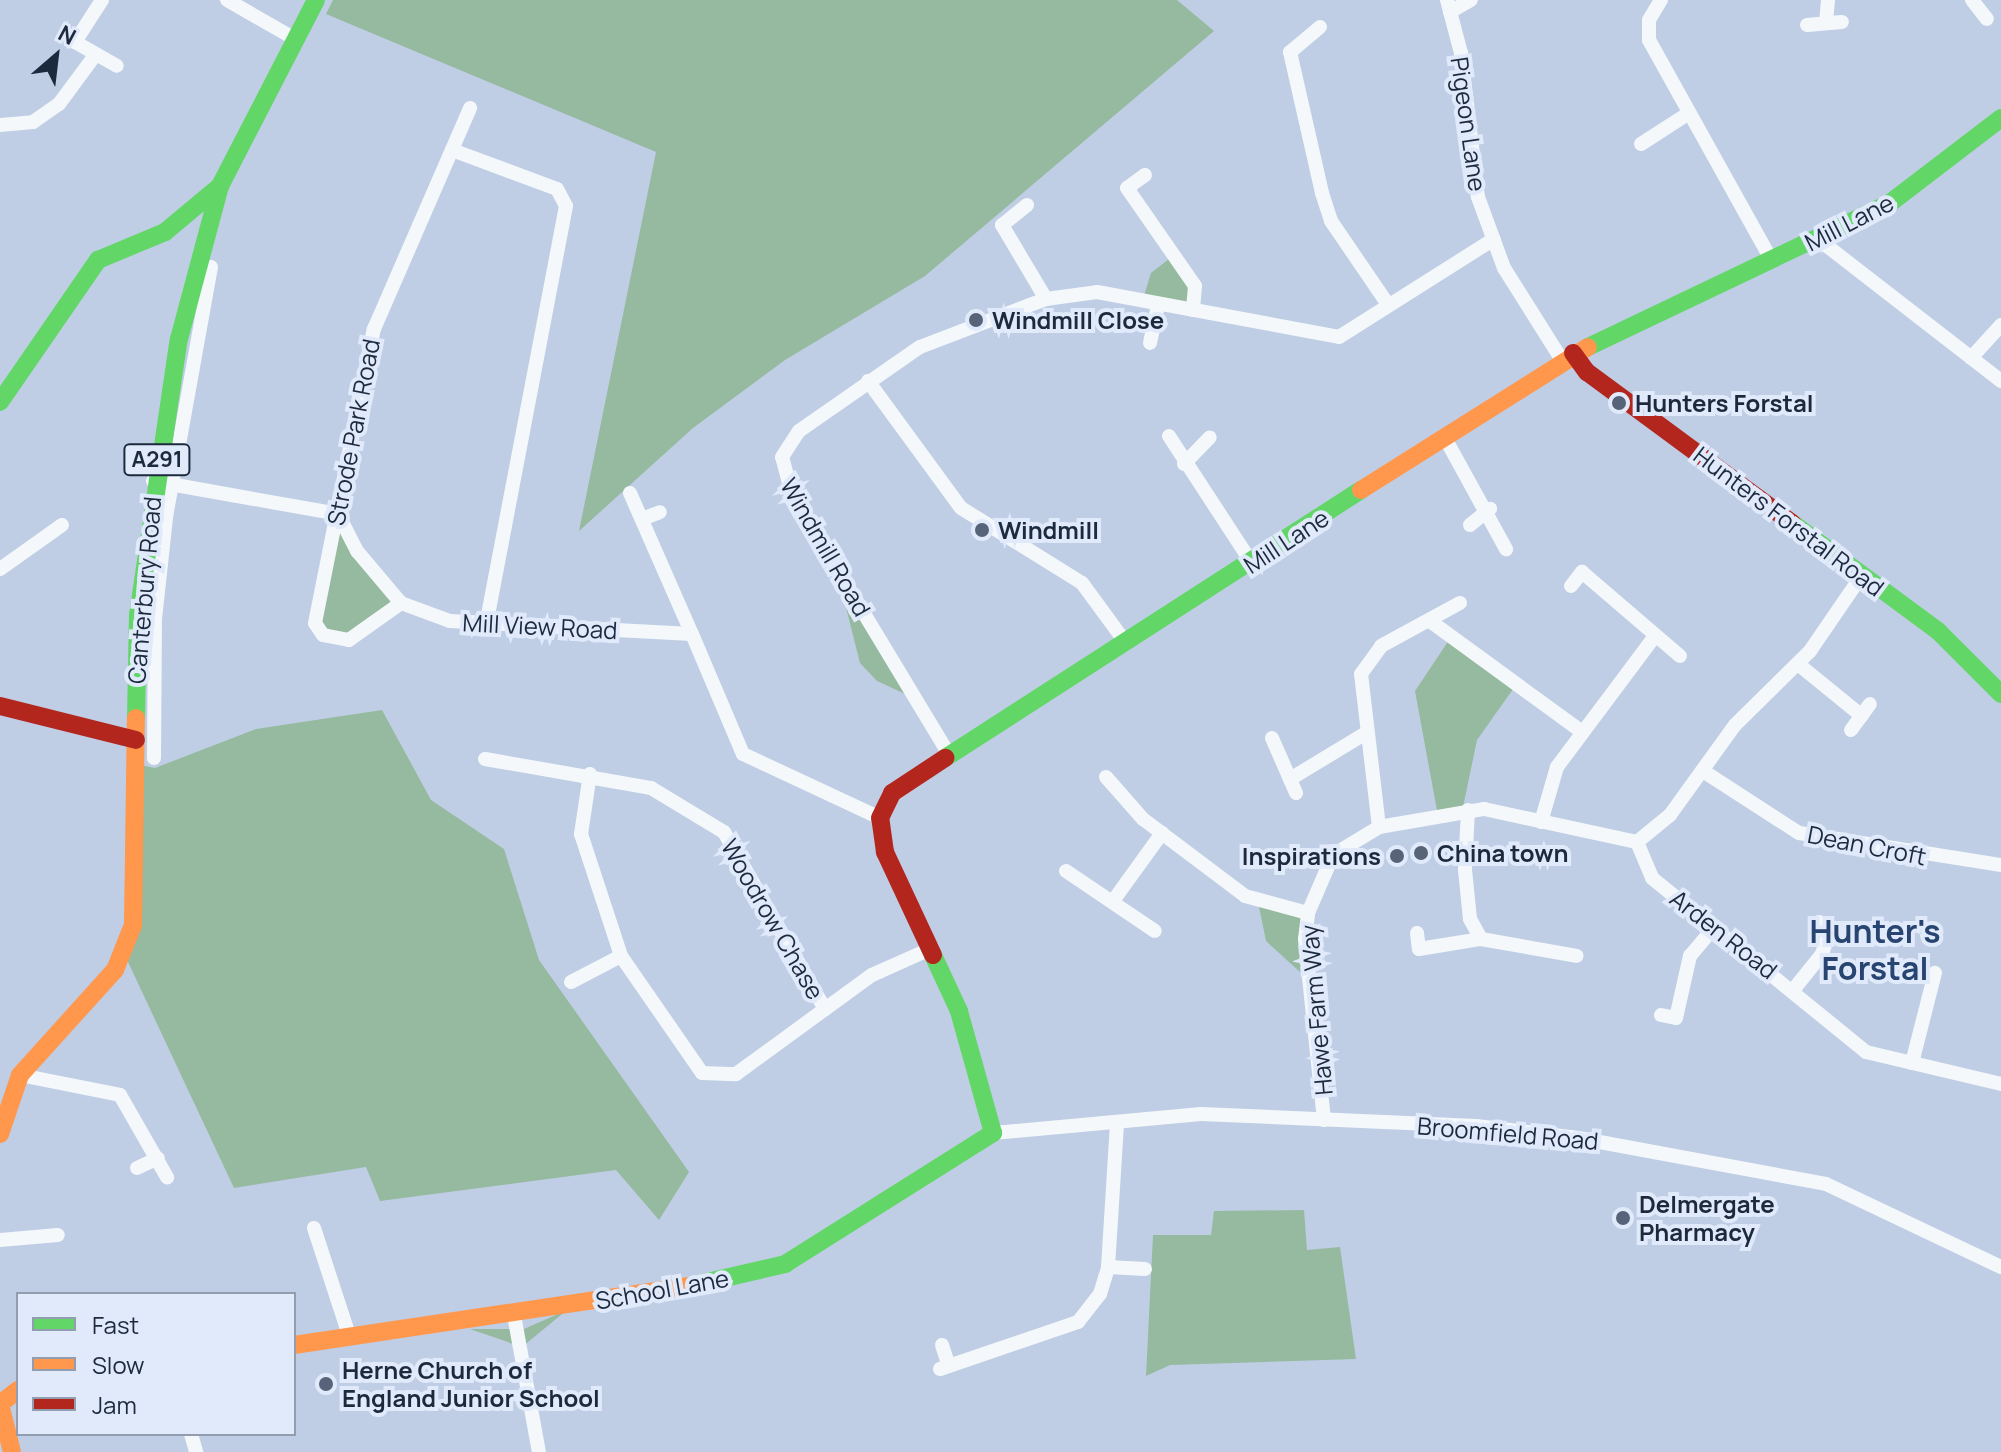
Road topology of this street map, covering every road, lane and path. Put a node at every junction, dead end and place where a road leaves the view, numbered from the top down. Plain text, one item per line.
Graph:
1 (102, 0) edge
2 (227, 0) edge
3 (316, 0) edge
4 (1471, 0) edge
5 (1661, 0) edge
6 (1828, 0) edge
7 (1972, 0) edge
8 (1448, 6) edge
9 (1987, 19) dead end
10 (1842, 22) dead end
11 (1826, 23) junction
12 (1807, 25) dead end
13 (1320, 27) dead end
14 (295, 39) junction
15 (96, 54) junction
16 (117, 66) dead end
17 (470, 108) dead end
18 (1689, 113) junction
19 (2001, 118) edge
20 (0, 125) edge
21 (1641, 144) dead end
22 (452, 150) junction
23 (1145, 175) dead end
24 (220, 186) junction
25 (1027, 205) dead end
26 (1494, 239) junction
27 (1818, 239) junction
28 (1772, 261) junction
29 (211, 267) dead end
30 (1046, 299) junction
31 (1387, 303) junction
32 (1158, 305) junction
33 (1193, 310) junction
34 (2001, 325) edge
35 (1150, 343) dead end
36 (1568, 356) junction
37 (1971, 358) junction
38 (868, 381) junction
39 (2001, 381) edge
40 (0, 402) edge
41 (1169, 436) dead end
42 (1210, 437) dead end
43 (1445, 438) junction
44 (1184, 464) junction
45 (162, 483) junction
46 (630, 493) dead end
47 (1490, 509) junction
48 (660, 512) dead end
49 (338, 514) junction
50 (642, 519) junction
51 (62, 525) dead end
52 (1470, 525) dead end
53 (1506, 549) dead end
54 (1253, 565) junction
55 (0, 569) edge
56 (1862, 575) junction
57 (1571, 586) dead end
58 (401, 603) junction
59 (1460, 603) dead end
60 (1430, 621) junction
61 (486, 626) junction
62 (692, 634) junction
63 (1655, 636) junction
64 (1123, 639) junction
65 (1680, 656) dead end
66 (1798, 664) junction
67 (2001, 694) edge
68 (0, 706) edge
69 (1851, 730) dead end
70 (1582, 732) junction
71 (1363, 735) junction
72 (151, 737) junction
73 (1272, 738) dead end
74 (950, 756) junction
75 (154, 758) dead end
76 (485, 759) dead end
77 (1703, 771) junction
78 (590, 774) junction
79 (1106, 777) dead end
80 (1468, 810) junction
81 (880, 818) junction
82 (1541, 822) junction
83 (1379, 827) junction
84 (1162, 833) junction
85 (1637, 842) junction
86 (2001, 865) edge
87 (1066, 871) dead end
88 (1113, 901) junction
89 (1308, 913) junction
90 (1819, 922) dead end
91 (1714, 927) junction
92 (1155, 931) dead end
93 (1417, 933) dead end
94 (1481, 939) junction
95 (930, 949) junction
96 (621, 956) junction
97 (1577, 956) dead end
98 (1935, 973) dead end
99 (571, 982) dead end
100 (1794, 989) junction
101 (825, 1009) junction
102 (1661, 1015) dead end
103 (1912, 1063) junction
104 (20, 1075) junction
105 (2001, 1084) edge
106 (1324, 1120) junction
107 (1117, 1123) junction
108 (993, 1133) junction
109 (0, 1134) edge
110 (158, 1158) junction
111 (137, 1168) dead end
112 (167, 1177) dead end
113 (314, 1228) dead end
114 (58, 1235) dead end
115 (0, 1240) edge
116 (1108, 1267) junction
117 (2001, 1267) edge
118 (1145, 1269) dead end
119 (514, 1315) junction
120 (349, 1335) junction
121 (296, 1345) edge
122 (942, 1345) dead end
123 (16, 1392) edge
124 (0, 1404) edge
125 (12, 1452) edge
126 (539, 1452) edge

1 - 15 street
2 - 14 street
3 - 14 street, Canterbury Road / A291
4 - 8 street, Pigeon Lane
5 - 18 street
6 - 11 street
7 - 9 street
8 - 26 street, Pigeon Lane
10 - 11 street
11 - 12 street
13 - 31 street
14 - 24 street, Canterbury Road / A291
15 - 16 street
15 - 20 street
17 - 22 street, Strode Park Road
18 - 21 street
18 - 28 street
19 - 27 street, Mill Lane
22 - 49 street, Strode Park Road
22 - 61 street
23 - 33 street
24 - 40 street
24 - 45 street, Canterbury Road / A291
25 - 30 street
26 - 31 street, Windmill Road
26 - 36 street, Pigeon Lane
27 - 28 street, Mill Lane
27 - 37 street
28 - 36 street, Mill Lane
29 - 45 street, Canterbury Road
30 - 32 street, Windmill Road
30 - 38 street, Windmill Road
31 - 33 street, Windmill Road
32 - 33 street, Windmill Road
32 - 35 street
34 - 37 street
36 - 43 street, Mill Lane
36 - 56 street, Hunters Forstal Road
37 - 39 street
38 - 64 street
38 - 74 street, Windmill Road
41 - 44 street
42 - 44 street
43 - 47 street
43 - 54 street, Mill Lane
44 - 54 street
45 - 49 street
45 - 72 street, Canterbury Road / A291
46 - 50 street
47 - 52 street
47 - 53 street
48 - 50 street
49 - 58 street
49 - 58 street, Strode Park Road
50 - 62 street
51 - 55 street
54 - 64 street, Mill Lane
56 - 66 street
56 - 67 street, Hunters Forstal Road
57 - 63 street
58 - 61 street, Mill View Road
59 - 60 street
60 - 70 street
60 - 71 street
61 - 62 street, Mill View Road
62 - 81 street
63 - 65 street
63 - 70 street
64 - 74 street, Mill Lane
66 - 69 street
66 - 77 street
68 - 72 street
70 - 82 street
71 - 73 street
71 - 83 street
72 - 75 street, Canterbury Road
72 - 104 street, Canterbury Road / A291
74 - 81 street, Mill Lane
76 - 78 street, Woodrow Chase
77 - 85 street
77 - 86 street, Dean Croft
78 - 96 street, Woodrow Chase
78 - 101 street, Woodrow Chase
79 - 84 street
80 - 82 street, Hawe Farm Way
80 - 83 street, Hawe Farm Way
80 - 94 street
81 - 95 street
82 - 85 street, Hawe Farm Way
83 - 89 street, Hawe Farm Way
84 - 88 street
84 - 89 street
85 - 91 street, Arden Road
87 - 88 street
88 - 92 street
89 - 106 street, Hawe Farm Way
90 - 100 street
91 - 100 street, Arden Road
91 - 102 street
93 - 94 street
94 - 97 street
95 - 101 street, Woodrow Chase
95 - 108 street
96 - 99 street
96 - 101 street, Woodrow Chase
98 - 103 street
100 - 103 street, Arden Road
103 - 105 street, Arden Road
104 - 109 street, A291
104 - 110 street
106 - 107 street, Broomfield Road
106 - 117 street, Broomfield Road
107 - 108 street, Broomfield Road
107 - 116 street
108 - 119 street, School Lane
110 - 111 street
110 - 112 street
113 - 120 street
114 - 115 street
116 - 118 street
116 - 122 street
119 - 120 street, School Lane
119 - 126 street
120 - 121 street, School Lane
123 - 124 street
124 - 125 street

